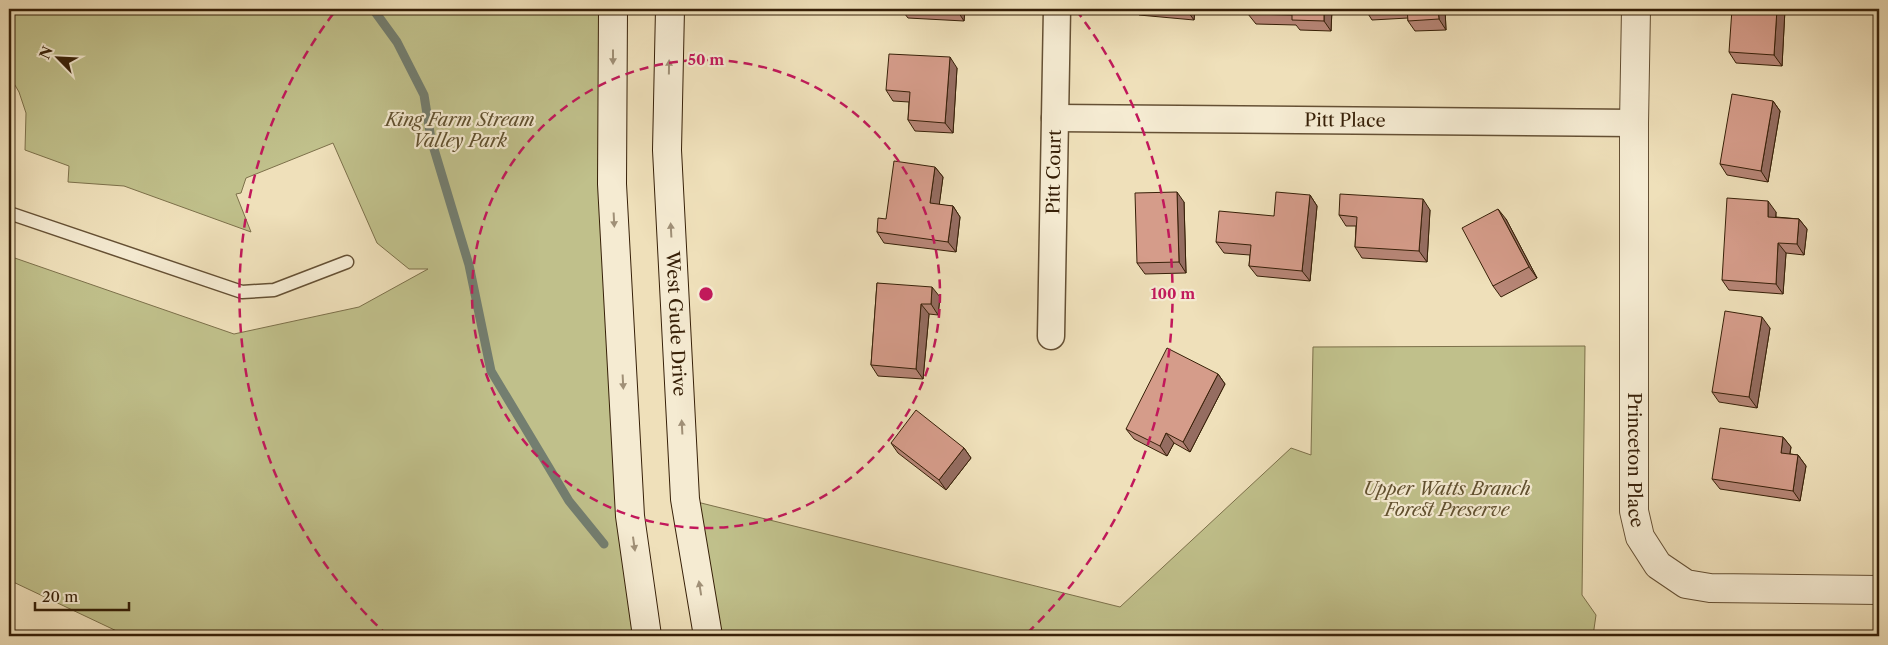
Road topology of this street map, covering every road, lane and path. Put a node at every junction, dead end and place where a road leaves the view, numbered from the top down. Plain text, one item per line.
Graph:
1 (613, 9) edge
2 (670, 9) edge
3 (1056, 9) edge
4 (1636, 9) edge
5 (1055, 118) junction
6 (1634, 122) junction
7 (9, 213) edge
8 (347, 262) dead end
9 (1051, 336) dead end
10 (1879, 590) edge
11 (647, 636) edge
12 (708, 636) edge

1 -> 11 main road
12 -> 2 main road, West Gude Drive
3 - 5 street, Pitt Court
4 - 6 main road, Princeton Place
5 - 6 street, Pitt Place
5 - 9 street, Pitt Court
6 - 10 main road, Princeton Place
7 - 8 lane

